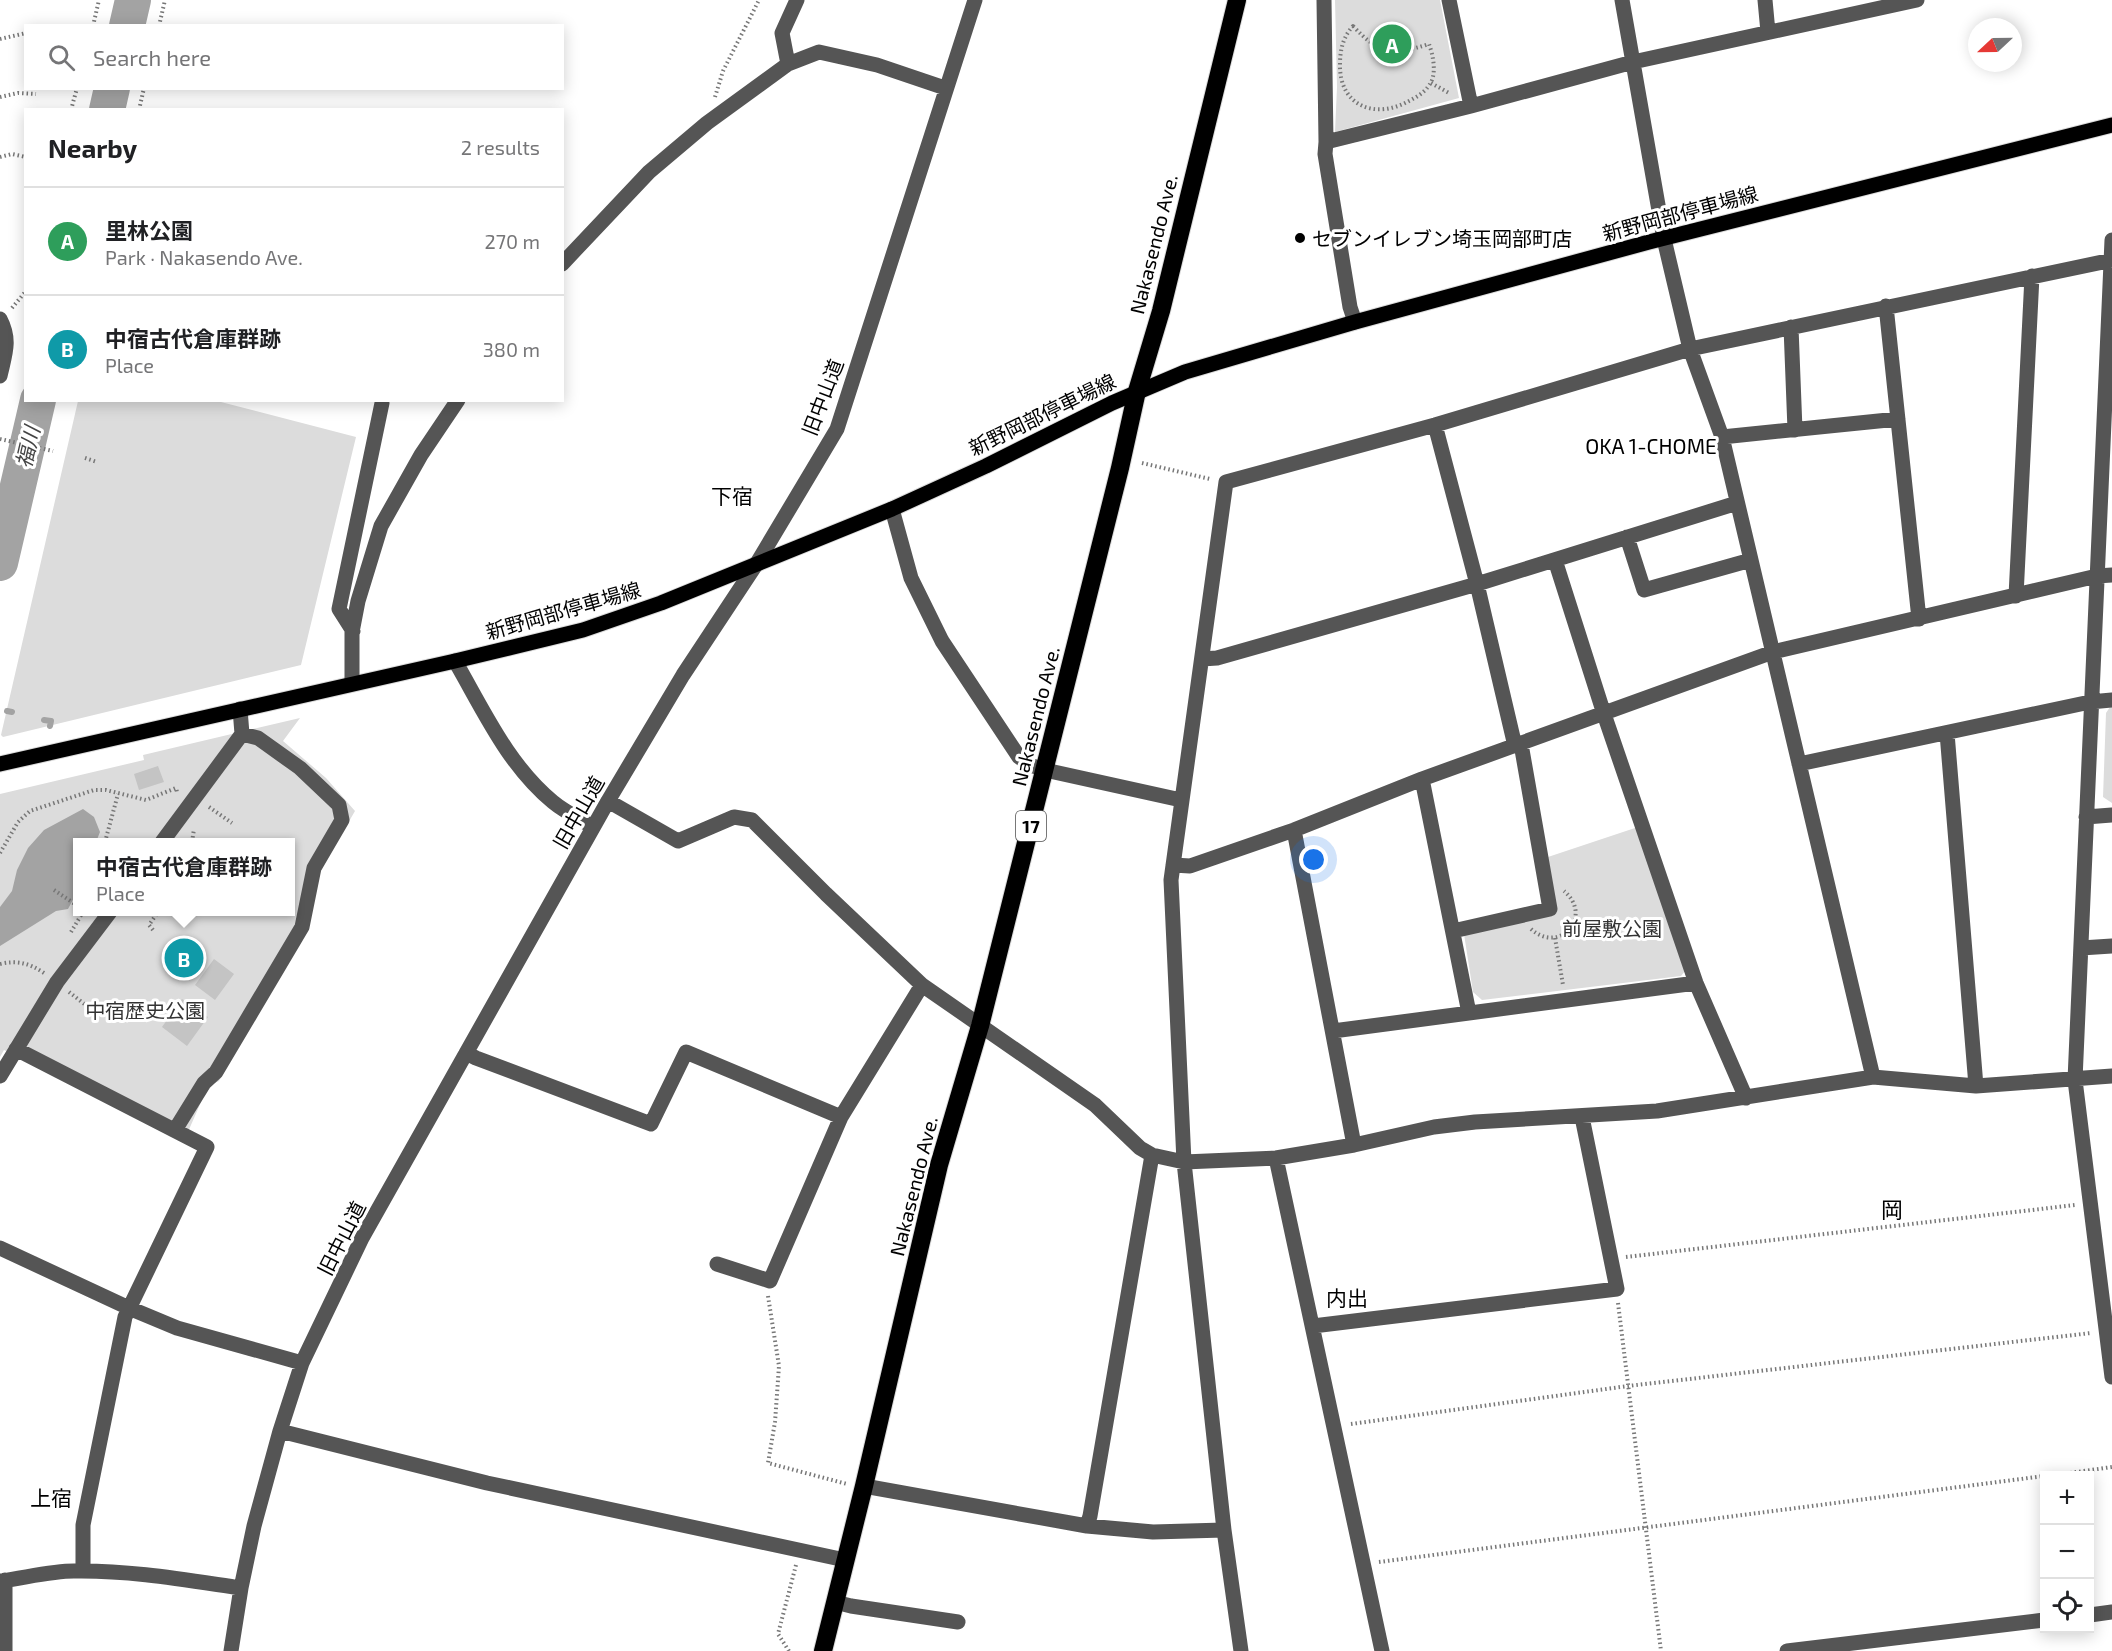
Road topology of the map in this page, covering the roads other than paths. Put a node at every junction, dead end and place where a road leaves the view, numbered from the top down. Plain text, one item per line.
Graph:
1 (797, 0) edge
2 (975, 0) edge
3 (1237, 0) edge
4 (1324, 0) edge
5 (1449, 0) edge
6 (1622, 0) edge
7 (1765, 0) edge
8 (1915, 0) edge
9 (1768, 32) junction
10 (1633, 62) junction
11 (788, 64) junction
12 (945, 88) junction
13 (1471, 106) junction
14 (2112, 125) edge
15 (1326, 142) junction
16 (1664, 239) junction
17 (2112, 240) edge
18 (2111, 260) edge
19 (564, 262) edge
20 (2032, 276) junction
21 (1886, 306) junction
22 (0, 319) edge
23 (1354, 322) junction
24 (1791, 327) junction
25 (1690, 349) junction
26 (0, 376) edge
27 (1137, 391) junction
28 (457, 402) edge
29 (382, 403) dead end
30 (1898, 419) junction
31 (2108, 420) edge
32 (1435, 425) junction
33 (1795, 430) junction
34 (1722, 437) junction
35 (1737, 504) junction
36 (892, 508) junction
37 (1627, 537) junction
38 (1555, 560) junction
39 (1751, 560) junction
40 (758, 563) junction
41 (2105, 576) edge
42 (1477, 584) junction
43 (2016, 596) junction
44 (1919, 619) junction
45 (353, 630) junction
46 (1773, 652) junction
47 (1202, 659) junction
48 (455, 661) junction
49 (352, 683) junction
50 (2112, 700) edge
51 (2090, 702) junction
52 (240, 709) junction
53 (1604, 714) junction
54 (1947, 733) junction
55 (242, 734) junction
56 (1518, 745) junction
57 (0, 764) edge
58 (1799, 764) junction
59 (1045, 770) junction
60 (1422, 780) junction
61 (1181, 800) junction
62 (608, 801) junction
63 (2112, 815) edge
64 (2086, 817) junction
65 (593, 827) junction
66 (1294, 830) junction
67 (166, 838) edge
68 (1173, 865) junction
69 (107, 916) edge
70 (1453, 931) junction
71 (2112, 946) edge
72 (2081, 948) junction
73 (1696, 983) junction
74 (922, 985) junction
75 (1469, 1013) junction
76 (980, 1026) junction
77 (1333, 1031) junction
78 (16, 1049) junction
79 (466, 1053) junction
80 (0, 1076) edge
81 (2112, 1076) edge
82 (1873, 1077) junction
83 (2075, 1080) junction
84 (1976, 1086) junction
85 (1746, 1098) junction
86 (841, 1117) junction
87 (1582, 1117) junction
88 (175, 1130) junction
89 (1354, 1145) junction
90 (1152, 1155) junction
91 (1276, 1158) junction
92 (1184, 1162) junction
93 (0, 1248) edge
94 (717, 1264) dead end
95 (129, 1308) junction
96 (1313, 1326) junction
97 (302, 1363) junction
98 (2112, 1377) edge
99 (280, 1431) junction
100 (864, 1486) junction
101 (1087, 1526) junction
102 (1224, 1530) junction
103 (846, 1560) junction
104 (84, 1571) junction
105 (2, 1581) edge
106 (241, 1588) junction
107 (835, 1602) junction
108 (2112, 1612) edge
109 (2094, 1614) edge
110 (2040, 1620) edge
111 (958, 1622) dead end
112 (5, 1651) edge
113 (231, 1651) edge
114 (823, 1651) edge
115 (1240, 1651) edge
116 (1382, 1651) edge
117 (1787, 1651) edge

1 - 11 street
2 - 12 street, 旧中山道
3 - 27 highway, Nakasendo Ave. / 17
4 - 15 street
5 - 13 street
6 - 10 street
7 - 9 street
8 - 9 street
9 - 10 street
10 - 13 street
10 - 16 street
11 - 12 street
11 - 19 street
12 - 40 street, 旧中山道
13 - 15 street
14 - 16 main road, 新野岡部停車場線
15 - 23 street
16 - 23 main road, 新野岡部停車場線
16 - 25 street
17 - 18 street
18 - 20 street
18 - 31 street
20 - 21 street
20 - 43 street
21 - 24 street
21 - 30 street
22 - 26 street
23 - 27 main road, 新野岡部停車場線
24 - 25 street
24 - 33 street
25 - 32 street
25 - 34 street
27 - 36 main road, 新野岡部停車場線
27 - 59 highway, Nakasendo Ave. / 17
28 - 45 street
29 - 45 street
30 - 33 street
30 - 44 street
31 - 41 street
32 - 42 street
32 - 47 street
33 - 34 street
34 - 35 street
35 - 37 street
35 - 39 street
36 - 40 main road, 新野岡部停車場線
36 - 59 street
37 - 38 street
37 - 39 street
38 - 42 street
38 - 53 street
39 - 46 street
40 - 48 main road, 新野岡部停車場線
40 - 62 street, 旧中山道
41 - 43 street
41 - 51 street
42 - 47 street
42 - 56 street
43 - 44 street
44 - 46 street
45 - 49 street
46 - 53 street
46 - 58 street
47 - 61 street
48 - 49 main road, 新野岡部停車場線
48 - 65 street
49 - 52 main road, 新野岡部停車場線
50 - 51 street
51 - 54 street
51 - 64 street
52 - 55 street
52 - 57 main road, 新野岡部停車場線
53 - 56 street
53 - 73 street
54 - 58 street
54 - 84 street
55 - 67 street
55 - 88 street
56 - 60 street
56 - 70 street
58 - 82 street
59 - 61 street
59 - 76 highway, Nakasendo Ave. / 17
60 - 66 street
60 - 70 street
61 - 68 street
62 - 65 street, 旧中山道
62 - 74 street
63 - 64 street
64 - 72 street
65 - 79 street, 旧中山道
66 - 68 street
66 - 77 street
68 - 92 street
69 - 78 street
70 - 75 street
71 - 72 street
72 - 83 street
73 - 75 street
73 - 85 street
74 - 76 street
74 - 86 street
75 - 77 street
76 - 90 street
76 - 100 highway, Nakasendo Ave. / 17
77 - 89 street
78 - 80 street
78 - 88 street
79 - 86 street
79 - 97 street, 旧中山道
81 - 83 street
82 - 84 street
82 - 85 street
83 - 84 street
83 - 98 street
85 - 87 street
86 - 94 street
87 - 89 street
87 - 96 street
88 - 95 street
89 - 91 street
90 - 92 street
90 - 101 street
91 - 92 street
91 - 96 street
92 - 102 street
93 - 95 street
95 - 97 street
95 - 104 street
96 - 116 street
97 - 99 street, 旧中山道
99 - 103 street
99 - 106 street, 旧中山道
100 - 101 street
100 - 103 highway, Nakasendo Ave. / 17
101 - 102 street
102 - 115 street
103 - 107 highway, Nakasendo Ave. / 17
104 - 105 street
104 - 106 street
105 - 112 street
106 - 113 street, 旧中山道
107 - 111 street
107 - 114 highway, Nakasendo Ave. / 17
108 - 109 street
110 - 117 street

